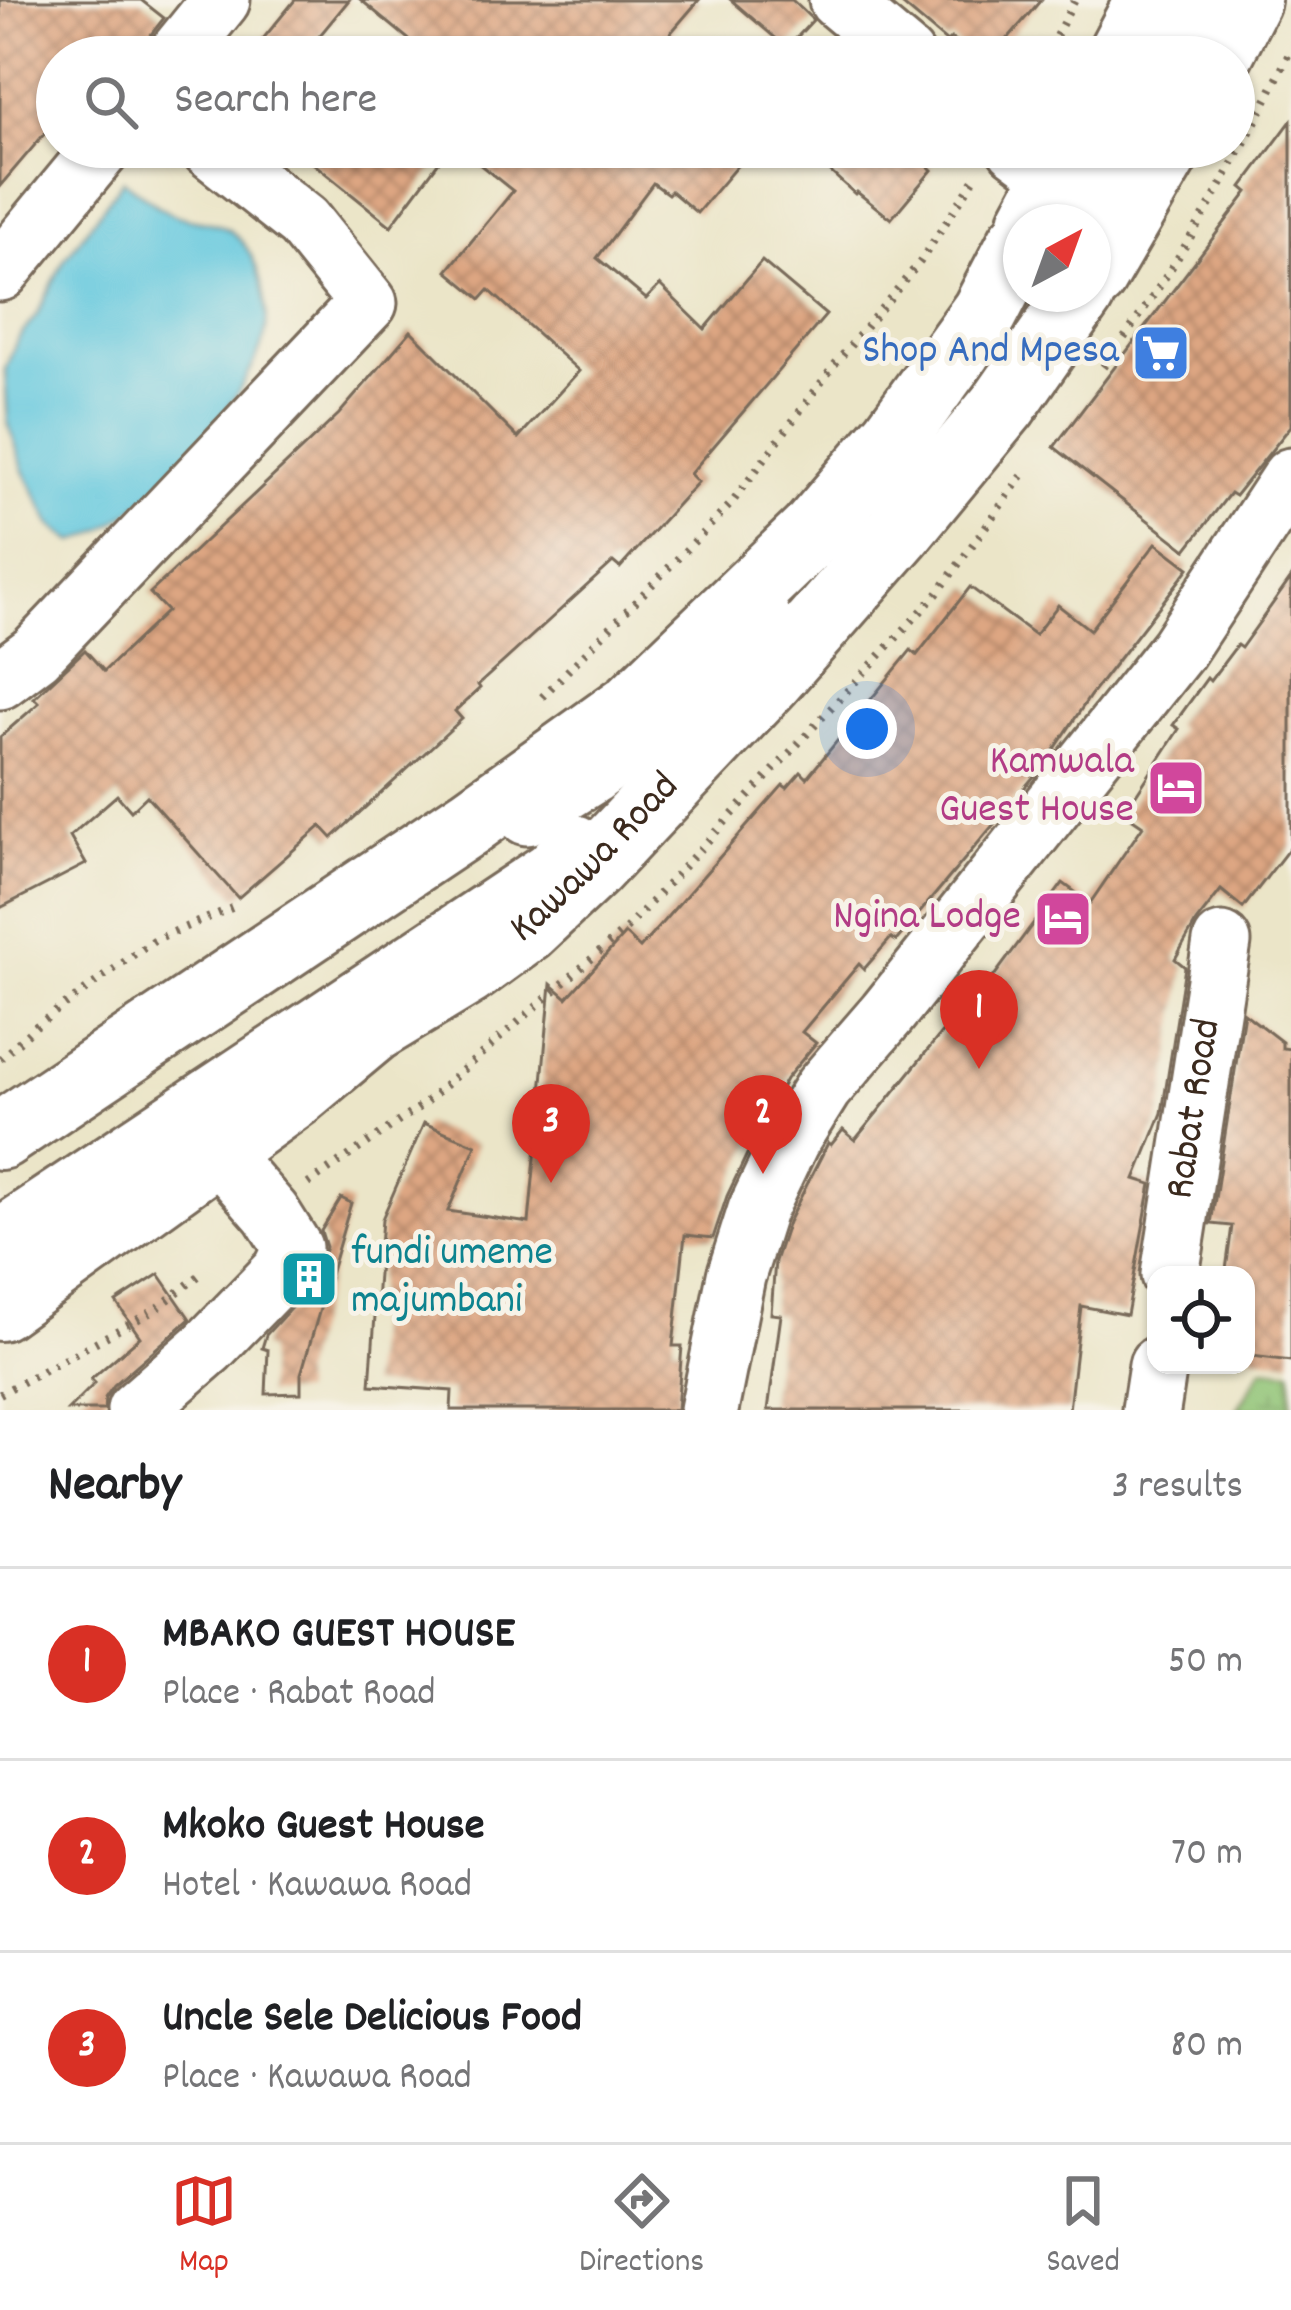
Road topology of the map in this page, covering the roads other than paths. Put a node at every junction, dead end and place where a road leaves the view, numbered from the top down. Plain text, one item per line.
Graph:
1 (221, 0) edge
2 (838, 0) edge
3 (1149, 0) edge
4 (1191, 0) edge
5 (1212, 0) edge
6 (1247, 0) edge
7 (193, 36) edge
8 (881, 36) edge
9 (1130, 36) edge
10 (1171, 36) edge
11 (1194, 36) edge
12 (1228, 36) edge
13 (82, 168) edge
14 (235, 168) edge
15 (1087, 168) edge
16 (1157, 168) edge
17 (1054, 182) edge
18 (10, 238) edge
19 (1111, 246) edge
20 (1003, 278) edge
21 (1013, 312) edge
22 (1048, 312) edge
23 (1069, 312) edge
24 (1291, 477) edge
25 (0, 680) edge
26 (1222, 942) dead end
27 (0, 1136) edge
28 (216, 1150) junction
29 (0, 1168) edge
30 (0, 1237) edge
31 (1171, 1266) edge
32 (0, 1307) edge
33 (1157, 1374) edge
34 (136, 1410) edge
35 (710, 1410) edge
36 (1151, 1410) edge

1 - 7 street
2 - 8 street
3 - 9 main road
4 - 10 street
5 - 11 street
6 - 12 main road
13 - 18 street
14 - 25 street
15 - 17 street
16 - 19 main road
20 - 27 main road, Kawawa Road
21 - 29 street, Kawawa Road
22 - 30 street, Kawawa Road
23 - 28 main road, Kawawa Road
24 - 35 street
26 - 31 street, Rabat Road
28 - 32 main road, Kawawa Road
28 - 34 street
33 - 36 street

